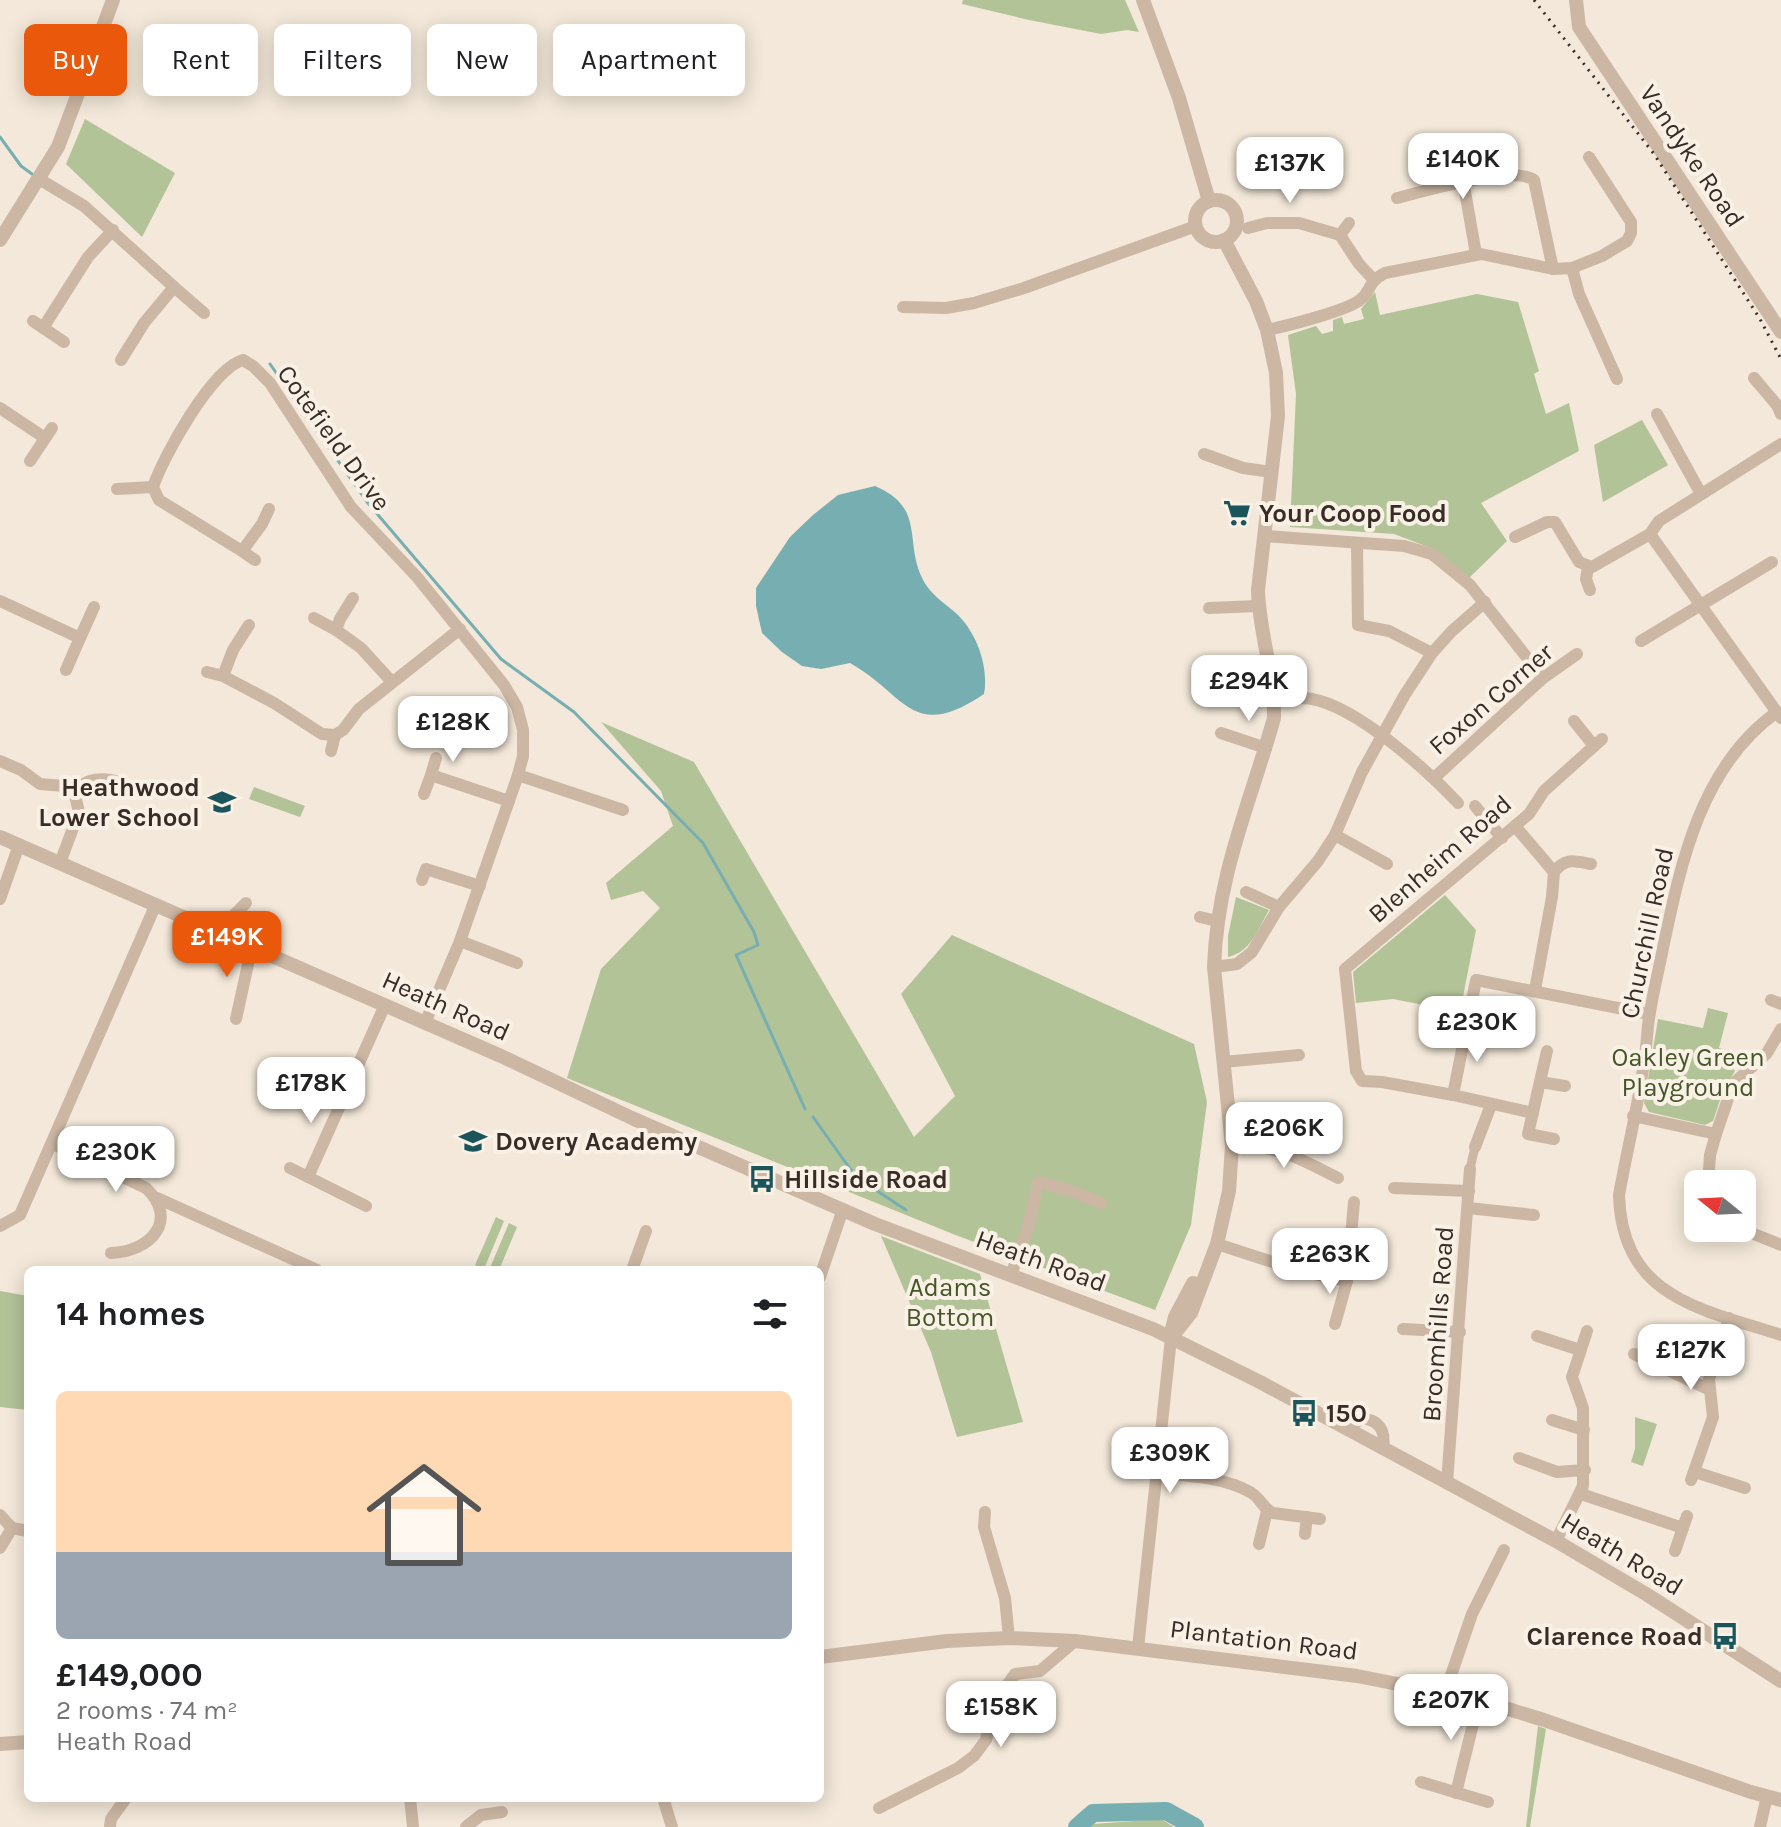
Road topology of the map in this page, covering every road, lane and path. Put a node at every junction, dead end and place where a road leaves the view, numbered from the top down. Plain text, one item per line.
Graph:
1 (113, 0) edge
2 (1143, 0) edge
3 (1576, 0) edge
4 (1589, 157) dead end
5 (39, 179) junction
6 (1463, 182) junction
7 (1397, 198) dead end
8 (1209, 201) junction
9 (1349, 223) dead end
10 (1196, 226) junction
11 (1248, 228) dead end
12 (113, 230) junction
13 (1340, 235) junction
14 (0, 240) edge
15 (1224, 240) junction
16 (1476, 254) junction
17 (1572, 268) junction
18 (1553, 269) junction
19 (1373, 279) junction
20 (174, 287) junction
21 (903, 307) dead end
22 (204, 313) dead end
23 (1267, 330) junction
24 (1781, 332) edge
25 (64, 342) dead end
26 (121, 360) dead end
27 (1754, 378) dead end
28 (1617, 379) dead end
29 (0, 408) edge
30 (1657, 414) dead end
31 (1781, 414) edge
32 (1781, 444) edge
33 (1204, 454) dead end
34 (30, 461) dead end
35 (1272, 472) junction
36 (153, 487) junction
37 (117, 489) dead end
38 (1701, 494) junction
39 (269, 509) dead end
40 (1650, 534) junction
41 (1265, 536) junction
42 (1515, 537) dead end
43 (1357, 544) junction
44 (242, 551) junction
45 (255, 560) dead end
46 (1772, 562) dead end
47 (1588, 567) junction
48 (1590, 590) dead end
49 (353, 598) dead end
50 (0, 601) edge
51 (1485, 602) junction
52 (1258, 606) junction
53 (1700, 606) junction
54 (94, 607) dead end
55 (1209, 608) dead end
56 (314, 618) dead end
57 (249, 625) dead end
58 (460, 629) junction
59 (336, 630) junction
60 (80, 638) junction
61 (1641, 641) dead end
62 (1432, 653) junction
63 (1577, 654) dead end
64 (66, 670) dead end
65 (207, 672) dead end
66 (223, 676) junction
67 (1543, 678) junction
68 (392, 682) junction
69 (1274, 698) junction
70 (1779, 715) edge
71 (1574, 721) dead end
72 (1221, 733) dead end
73 (335, 735) junction
74 (1381, 736) junction
75 (1266, 748) junction
76 (331, 751) dead end
77 (436, 758) dead end
78 (0, 761) edge
79 (431, 775) junction
80 (518, 775) junction
81 (1434, 778) junction
82 (120, 782) dead end
83 (74, 791) junction
84 (424, 794) dead end
85 (509, 801) junction
86 (1458, 803) dead end
87 (1475, 806) dead end
88 (623, 810) dead end
89 (1515, 826) junction
90 (1335, 835) junction
91 (0, 837) edge
92 (1502, 838) junction
93 (19, 845) junction
94 (431, 856) dead end
95 (60, 863) junction
96 (1387, 864) dead end
97 (1591, 864) dead end
98 (1554, 872) junction
99 (480, 886) junction
100 (1246, 892) dead end
101 (0, 899) edge
102 (246, 903) dead end
103 (156, 904) junction
104 (1279, 907) junction
105 (1200, 917) dead end
106 (1217, 921) junction
107 (222, 933) junction
108 (460, 941) junction
109 (252, 946) junction
110 (517, 963) dead end
111 (1214, 967) junction
112 (1535, 990) junction
113 (385, 1005) junction
114 (1648, 1014) junction
115 (236, 1019) dead end
116 (425, 1023) junction
117 (1781, 1029) edge
118 (1547, 1051) dead end
119 (1299, 1055) dead end
120 (1223, 1062) junction
121 (1540, 1082) junction
122 (1565, 1086) dead end
123 (1453, 1095) junction
124 (1491, 1105) junction
125 (1533, 1113) junction
126 (1633, 1116) junction
127 (1716, 1134) junction
128 (1554, 1139) dead end
129 (53, 1144) junction
130 (1232, 1146) junction
131 (1475, 1147) joint
132 (1042, 1167) dead end
133 (290, 1168) dead end
134 (1470, 1169) joint
135 (1709, 1170) edge
136 (308, 1177) junction
137 (1338, 1178) dead end
138 (1038, 1182) junction
139 (1394, 1188) dead end
140 (1469, 1191) junction
141 (157, 1198) junction
142 (1354, 1202) dead end
143 (1101, 1203) dead end
144 (366, 1206) dead end
145 (1468, 1208) junction
146 (843, 1209) junction
147 (1534, 1215) dead end
148 (0, 1226) edge
149 (646, 1231) dead end
150 (1756, 1235) edge
151 (1217, 1244) junction
152 (1781, 1245) edge
153 (111, 1253) dead end
154 (308, 1266) edge
155 (633, 1266) edge
156 (824, 1266) edge
157 (1011, 1275) junction
158 (1347, 1281) junction
159 (1729, 1318) junction
160 (1335, 1324) dead end
161 (1403, 1329) dead end
162 (1587, 1331) dead end
163 (1460, 1332) junction
164 (1781, 1335) edge
165 (1537, 1336) dead end
166 (1171, 1338) junction
167 (1580, 1350) junction
168 (1634, 1354) dead end
169 (1708, 1389) junction
170 (1552, 1420) dead end
171 (1584, 1430) junction
172 (1519, 1458) dead end
173 (1585, 1470) junction
174 (1154, 1473) junction
175 (1447, 1483) junction
176 (1745, 1488) dead end
177 (1581, 1494) junction
178 (1267, 1511) junction
179 (985, 1512) dead end
180 (0, 1515) edge
181 (12, 1528) junction
182 (24, 1530) edge
183 (1305, 1534) dead end
184 (1556, 1541) junction
185 (1259, 1544) dead end
186 (0, 1548) edge
187 (1504, 1550) dead end
188 (1675, 1551) dead end
189 (1009, 1638) junction
190 (1075, 1641) junction
191 (1138, 1648) junction
192 (824, 1656) edge
193 (1779, 1676) edge
194 (1445, 1693) junction
195 (1479, 1700) junction
196 (24, 1742) edge
197 (0, 1744) edge
198 (1421, 1782) dead end
199 (1456, 1793) junction
200 (1774, 1798) edge
201 (123, 1802) edge
202 (410, 1802) edge
203 (664, 1802) edge
204 (1488, 1802) dead end
205 (879, 1808) dead end
206 (502, 1812) dead end
207 (110, 1827) edge
208 (413, 1827) edge
209 (466, 1827) edge
210 (672, 1827) edge
211 (1760, 1827) edge

1 - 5 street
2 - 8 street
3 - 24 street, Vandyke Road
4 - 17 street
5 - 12 street
5 - 14 street
6 - 7 street
6 - 16 street
6 - 18 street
8 - 10 street
8 - 15 street
9 - 13 street
10 - 15 street
10 - 21 street
11 - 13 street
12 - 20 street
12 - 25 street
13 - 19 street
15 - 23 street
16 - 18 street
16 - 19 street
17 - 18 street
17 - 28 street
19 - 23 street
20 - 22 street
20 - 26 street
23 - 35 street
27 - 31 street
29 - 34 street
30 - 38 street
32 - 38 street
33 - 35 street
35 - 41 street
36 - 37 street
36 - 44 street
36 - 58 street, Cotefield Drive
38 - 40 street
39 - 44 street
40 - 47 street
40 - 53 street
41 - 43 street
41 - 52 street
42 - 47 street
43 - 51 street
43 - 62 street
44 - 45 street
46 - 53 street
47 - 48 street
49 - 59 street
50 - 60 street
51 - 62 street
51 - 67 street
52 - 55 street
52 - 69 street
53 - 61 street
53 - 70 street
54 - 60 street
56 - 59 street
57 - 66 street
58 - 68 street
58 - 80 street, Cotefield Drive
59 - 68 street
60 - 64 street
62 - 74 street
63 - 67 street, Foxon Corner
65 - 66 street
66 - 73 street
67 - 81 street, Foxon Corner
68 - 73 street
69 - 74 street
69 - 75 street
70 - 114 street, Churchill Road
71 - 89 street, Blenheim Road
72 - 75 street
73 - 76 street
74 - 81 street
74 - 90 street
75 - 106 street
77 - 79 street
78 - 83 street
79 - 84 street
79 - 85 street
80 - 85 street, Cotefield Drive
80 - 88 street
81 - 86 street
82 - 83 street
83 - 95 street
85 - 99 street, Cotefield Drive
87 - 92 street
89 - 92 street, Blenheim Road
89 - 98 street
90 - 96 street
90 - 104 street
91 - 93 street, Heath Road
92 - 123 street, Blenheim Road
93 - 95 street, Heath Road
93 - 101 street
94 - 99 street
95 - 103 street, Heath Road
97 - 98 street
98 - 112 street
99 - 108 street, Cotefield Drive
100 - 104 street
102 - 107 street
103 - 107 street, Heath Road
103 - 129 street
104 - 111 street
105 - 106 street
106 - 111 street
107 - 109 street, Heath Road
108 - 110 street
108 - 116 street, Cotefield Drive
109 - 113 street, Heath Road
109 - 115 street
111 - 120 street
112 - 114 street
112 - 123 street
113 - 116 street, Heath Road
113 - 136 street
114 - 126 street, Churchill Road
116 - 146 street, Heath Road
117 - 127 street
118 - 121 street
119 - 120 street
120 - 130 street
121 - 122 street
121 - 125 street
123 - 124 street
124 - 125 street
124 - 131 street
125 - 128 street
126 - 127 street
126 - 159 street, Churchill Road
127 - 135 street
129 - 141 street
129 - 148 street
130 - 137 street
130 - 151 street
131 - 134 street
132 - 138 street
133 - 136 street
134 - 140 street, Broomhills Road
136 - 144 street
138 - 143 street
138 - 157 street
139 - 140 street
140 - 145 street, Broomhills Road
141 - 153 street
141 - 154 street
142 - 158 street
145 - 147 street
145 - 163 street, Broomhills Road
146 - 156 street
146 - 157 street, Heath Road
149 - 155 street
150 - 152 street
151 - 158 street
151 - 166 street
157 - 166 street, Heath Road
158 - 160 street
159 - 164 street, Churchill Road
159 - 169 street
161 - 163 street
162 - 167 street
163 - 175 street, Broomhills Road
165 - 167 street
166 - 174 street
166 - 175 street, Heath Road
167 - 171 street
168 - 169 street
169 - 176 street
170 - 171 street
171 - 173 street
172 - 173 street
173 - 177 street
174 - 178 street
174 - 191 street
175 - 184 street, Heath Road
177 - 184 street
177 - 188 street
178 - 183 street
178 - 185 street
179 - 189 street
180 - 181 street
181 - 182 street
181 - 186 street
184 - 193 street, Heath Road
187 - 194 street
189 - 190 street, Plantation Road
189 - 192 street, Plantation Road
190 - 191 street, Plantation Road
190 - 205 street
191 - 194 street, Plantation Road
194 - 195 street, Plantation Road
195 - 199 street
195 - 200 street, Plantation Road
196 - 197 street
198 - 199 street
199 - 204 street
200 - 211 street
201 - 207 street
202 - 208 street
203 - 210 street
206 - 209 street

